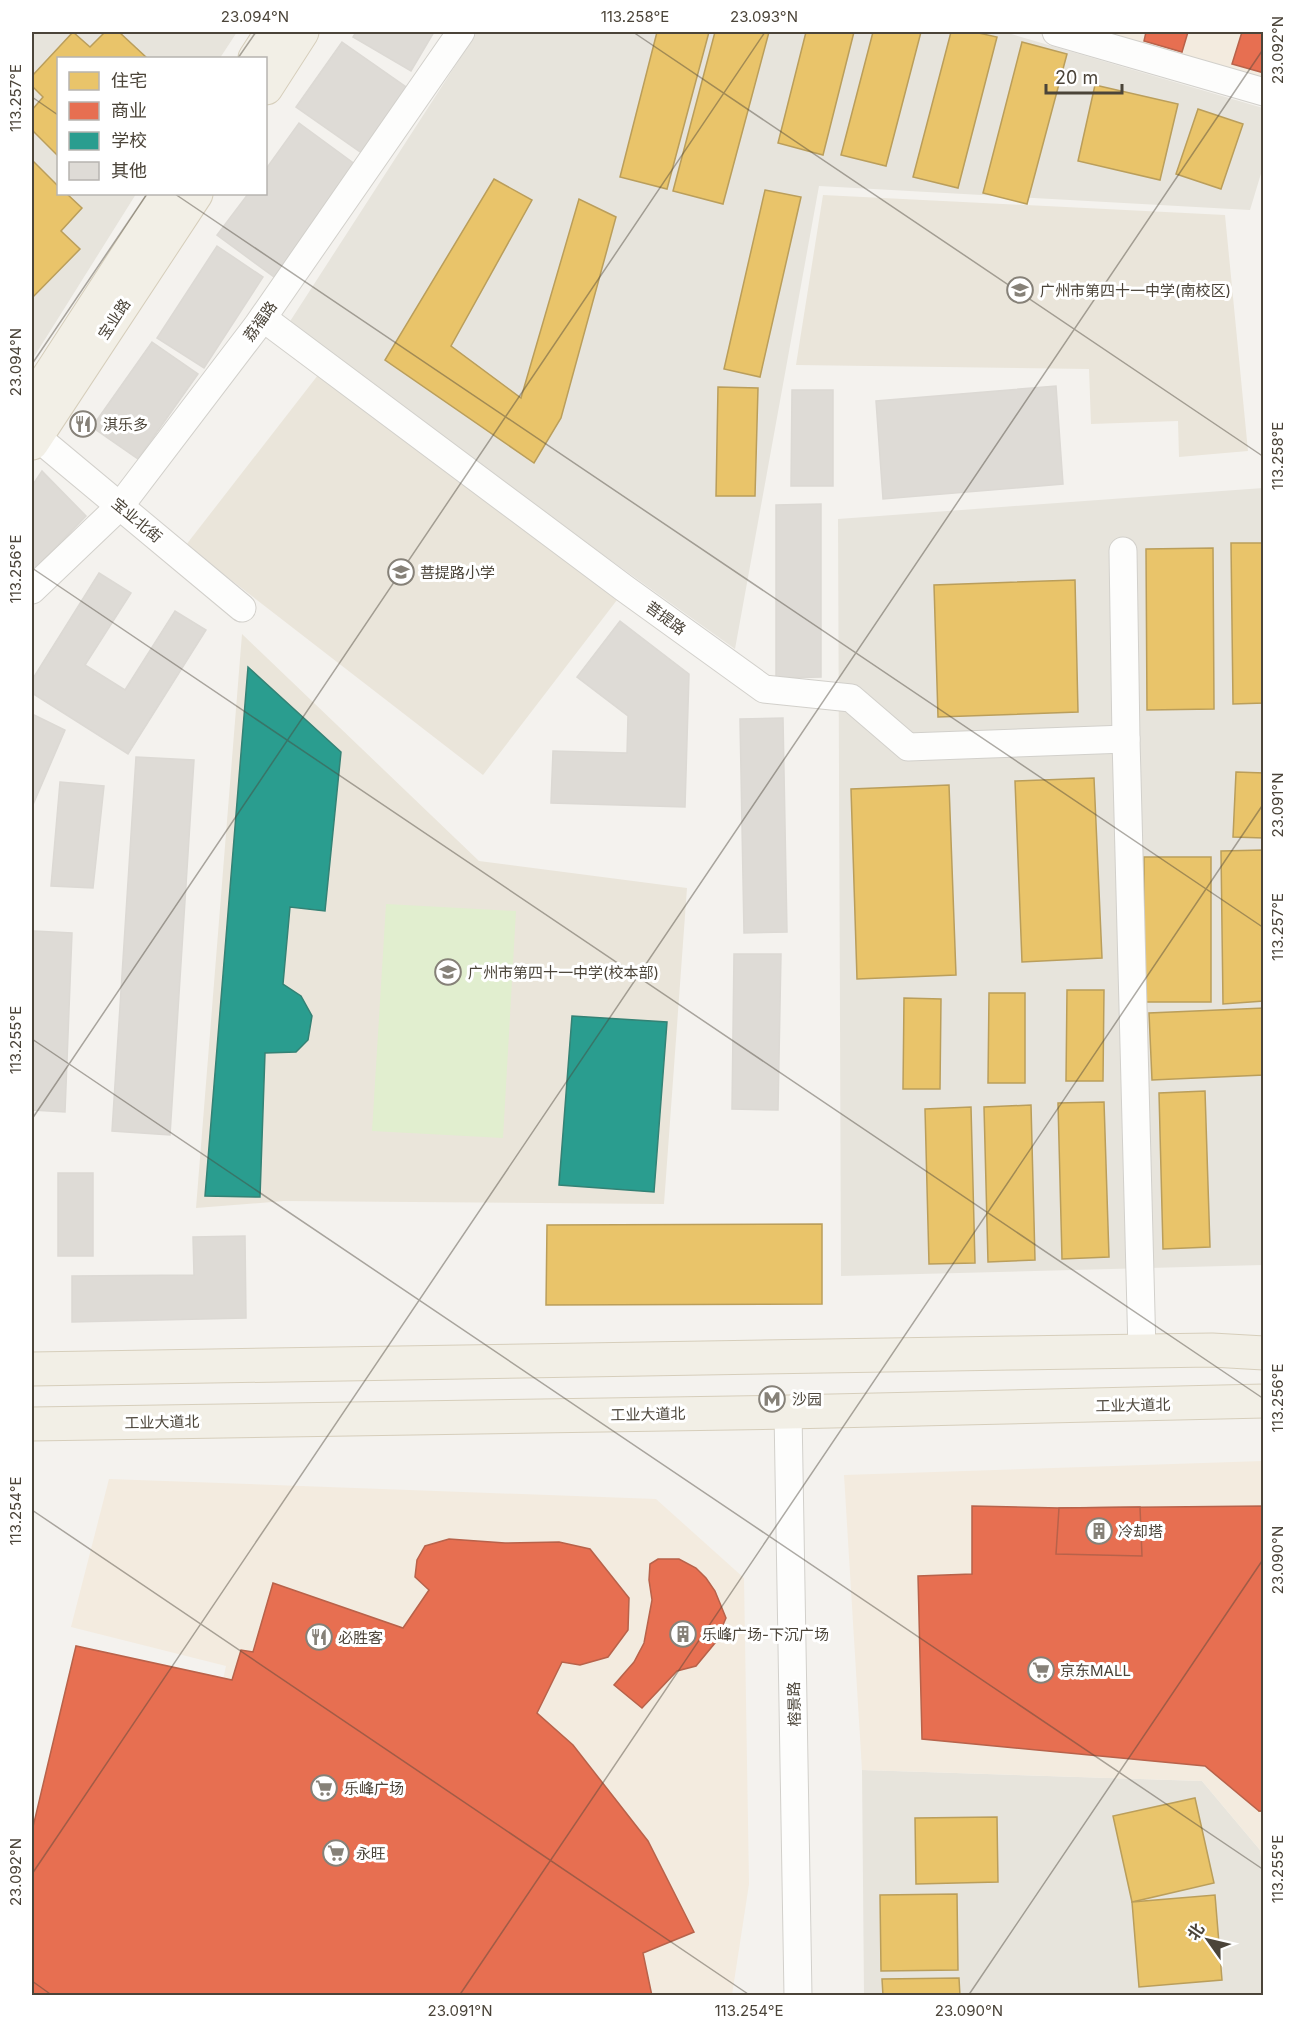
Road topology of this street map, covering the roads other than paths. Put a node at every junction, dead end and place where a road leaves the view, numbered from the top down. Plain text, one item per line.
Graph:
1 (272, 32) edge
2 (302, 32) edge
3 (461, 32) edge
4 (1056, 32) edge
5 (256, 57) edge
6 (267, 86) edge
7 (1263, 92) edge
8 (166, 195) edge
9 (195, 195) edge
10 (263, 318) junction
11 (32, 402) edge
12 (33, 437) edge
13 (120, 506) junction
14 (1123, 551) dead end
15 (32, 590) edge
16 (242, 608) dead end
17 (1126, 739) junction
18 (1263, 1345) edge
19 (1212, 1350) junction
20 (1142, 1351) junction
21 (1263, 1353) edge
22 (32, 1369) edge
23 (1263, 1401) edge
24 (788, 1412) junction
25 (32, 1424) edge
26 (798, 1995) edge

1 - 5 main road
2 - 6 main road
3 - 10 street, 荔福路
4 - 7 street
8 - 11 main road, 宝业路
9 - 12 main road, 宝业路
10 - 13 street, 荔福路
10 - 17 street, 菩提路
12 - 13 street, 宝业北街
13 - 15 street, 荔福路
13 - 16 street, 宝业北街
14 - 17 street
17 - 20 street
18 - 19 main road
19 - 20 main road
19 - 21 main road
20 - 22 main road
23 - 24 main road, 工业大道北
24 - 25 main road, 工业大道北
24 - 26 street, 榕景路

